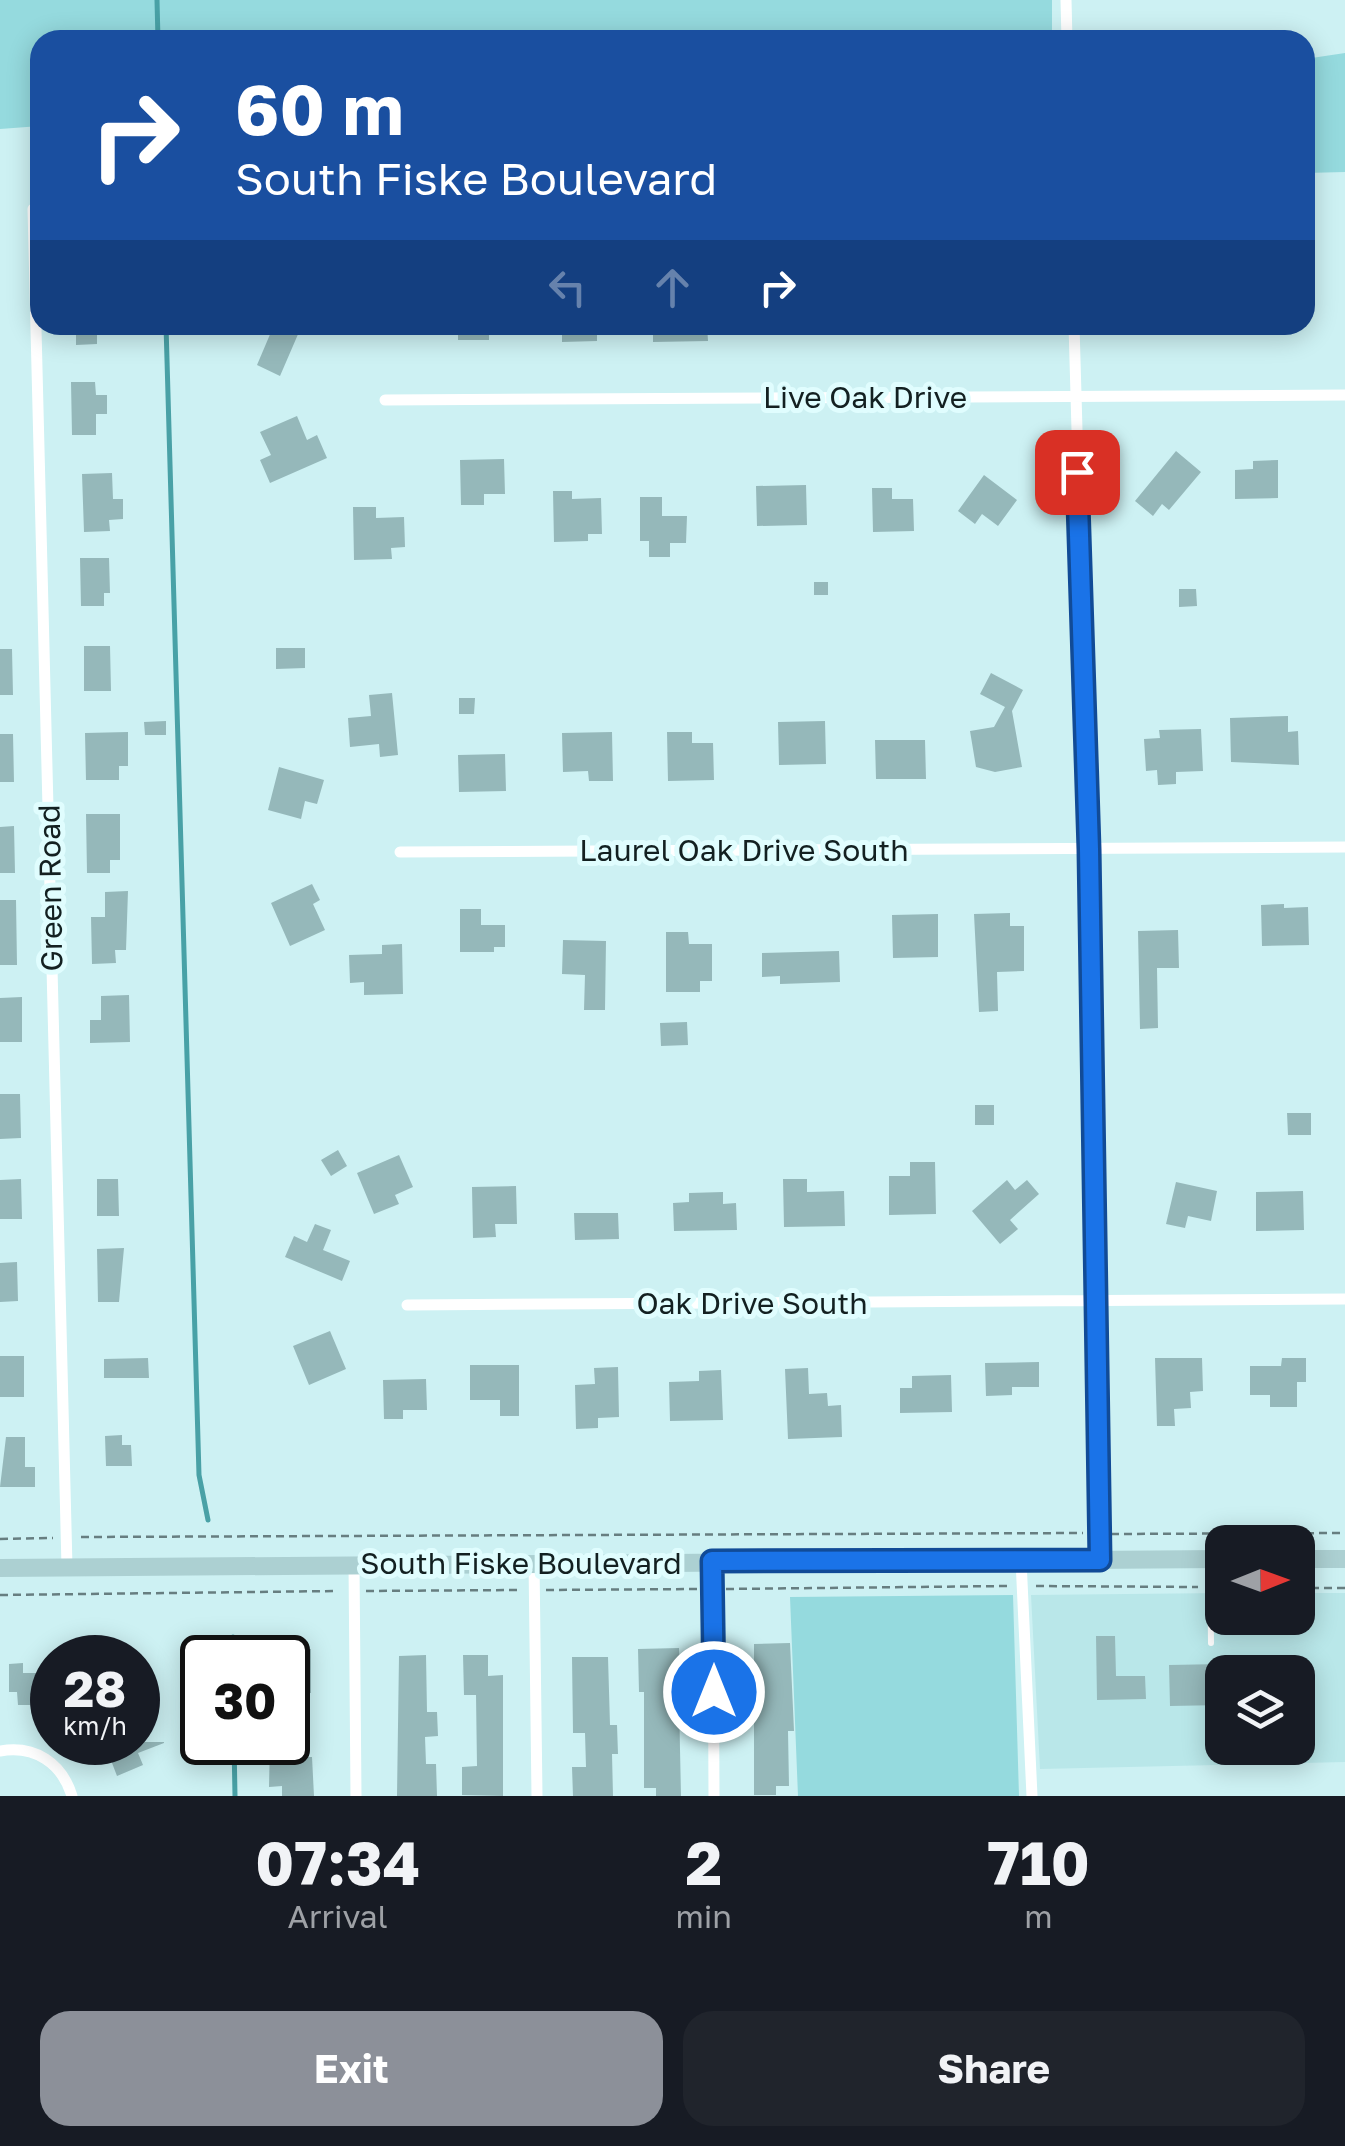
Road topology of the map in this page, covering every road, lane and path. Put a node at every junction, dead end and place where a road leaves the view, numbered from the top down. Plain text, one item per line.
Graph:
1 (1066, 0) edge
2 (1067, 30) edge
3 (36, 335) edge
4 (1074, 335) edge
5 (1345, 394) edge
6 (1075, 396) junction
7 (385, 400) dead end
8 (1345, 848) edge
9 (1089, 849) junction
10 (400, 852) dead end
11 (1345, 1299) edge
12 (1097, 1300) junction
13 (407, 1305) dead end
14 (1345, 1533) edge
15 (1100, 1534) junction
16 (66, 1537) junction
17 (0, 1538) edge
18 (1345, 1558) edge
19 (1205, 1559) edge
20 (1315, 1559) edge
21 (1021, 1560) junction
22 (1100, 1560) junction
23 (712, 1561) junction
24 (534, 1562) junction
25 (354, 1564) junction
26 (67, 1567) junction
27 (0, 1568) edge
28 (1022, 1586) junction
29 (1205, 1587) edge
30 (1315, 1588) edge
31 (1345, 1588) edge
32 (713, 1589) junction
33 (534, 1590) junction
34 (354, 1591) junction
35 (0, 1595) edge
36 (1212, 1635) edge
37 (1212, 1643) dead end
38 (0, 1751) edge
39 (72, 1796) edge
40 (356, 1796) edge
41 (536, 1796) edge
42 (714, 1796) edge
43 (1032, 1796) edge

1 - 2 street
3 - 16 street, Green Road
4 - 6 street
5 - 6 street, Live Oak Drive
6 - 7 street, Live Oak Drive
6 - 9 street
8 - 9 street, Laurel Oak Drive South
9 - 10 street, Laurel Oak Drive South
9 - 12 street
11 - 12 street, Oak Drive South
12 - 13 street, Oak Drive South
12 - 15 street
14 - 15 path
15 - 16 path
15 - 22 street
16 - 17 path
16 - 26 street, Green Road
18 - 20 main road
19 - 22 main road, South Fiske Boulevard
21 - 22 main road, South Fiske Boulevard
21 - 23 main road, South Fiske Boulevard
21 - 28 street
23 - 24 main road, South Fiske Boulevard
23 - 32 street
24 - 25 main road, South Fiske Boulevard
24 - 33 street
25 - 26 main road, South Fiske Boulevard
25 - 34 street
26 - 27 main road, South Fiske Boulevard
28 - 29 path
28 - 32 path
28 - 43 street
30 - 31 path
32 - 33 path
32 - 42 street
33 - 34 path
33 - 41 street
34 - 35 path
34 - 40 street
36 - 37 lane
38 - 39 street

